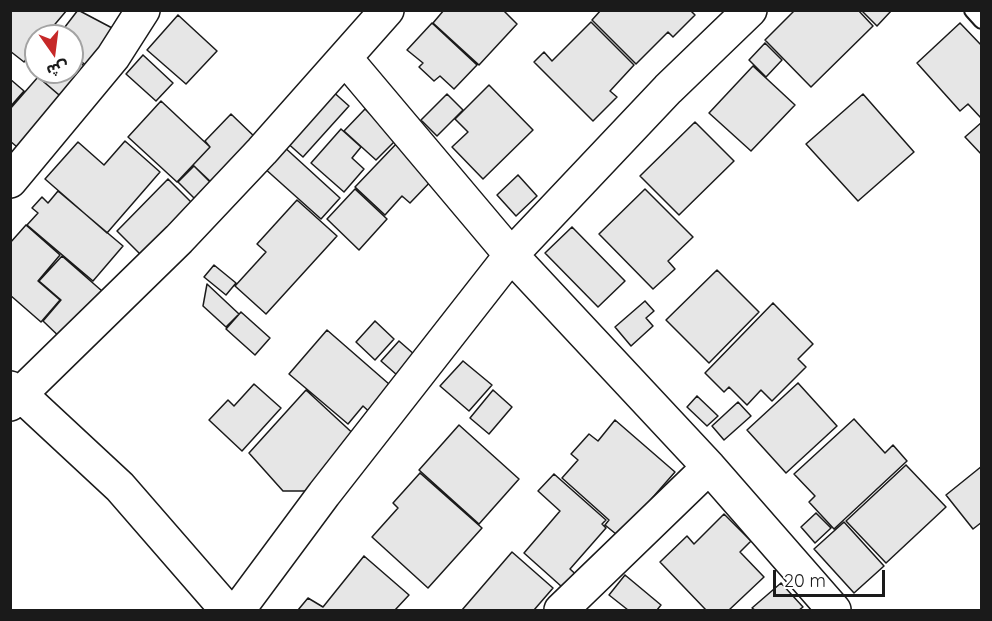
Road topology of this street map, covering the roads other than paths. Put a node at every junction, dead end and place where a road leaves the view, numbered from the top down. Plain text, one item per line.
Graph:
1 (143, 10) edge
2 (387, 10) edge
3 (750, 10) edge
4 (973, 10) edge
5 (981, 20) edge
6 (345, 58) junction
7 (10, 181) edge
8 (511, 255) junction
9 (14, 395) edge
10 (709, 467) junction
11 (227, 610) edge
12 (238, 610) edge
13 (561, 610) edge
14 (834, 610) edge

1 - 7 street
2 - 6 street
3 - 8 street
4 - 5 lane
6 - 8 street
6 - 9 street
8 - 10 street
8 - 12 street
9 - 11 street
10 - 13 street
10 - 14 street

